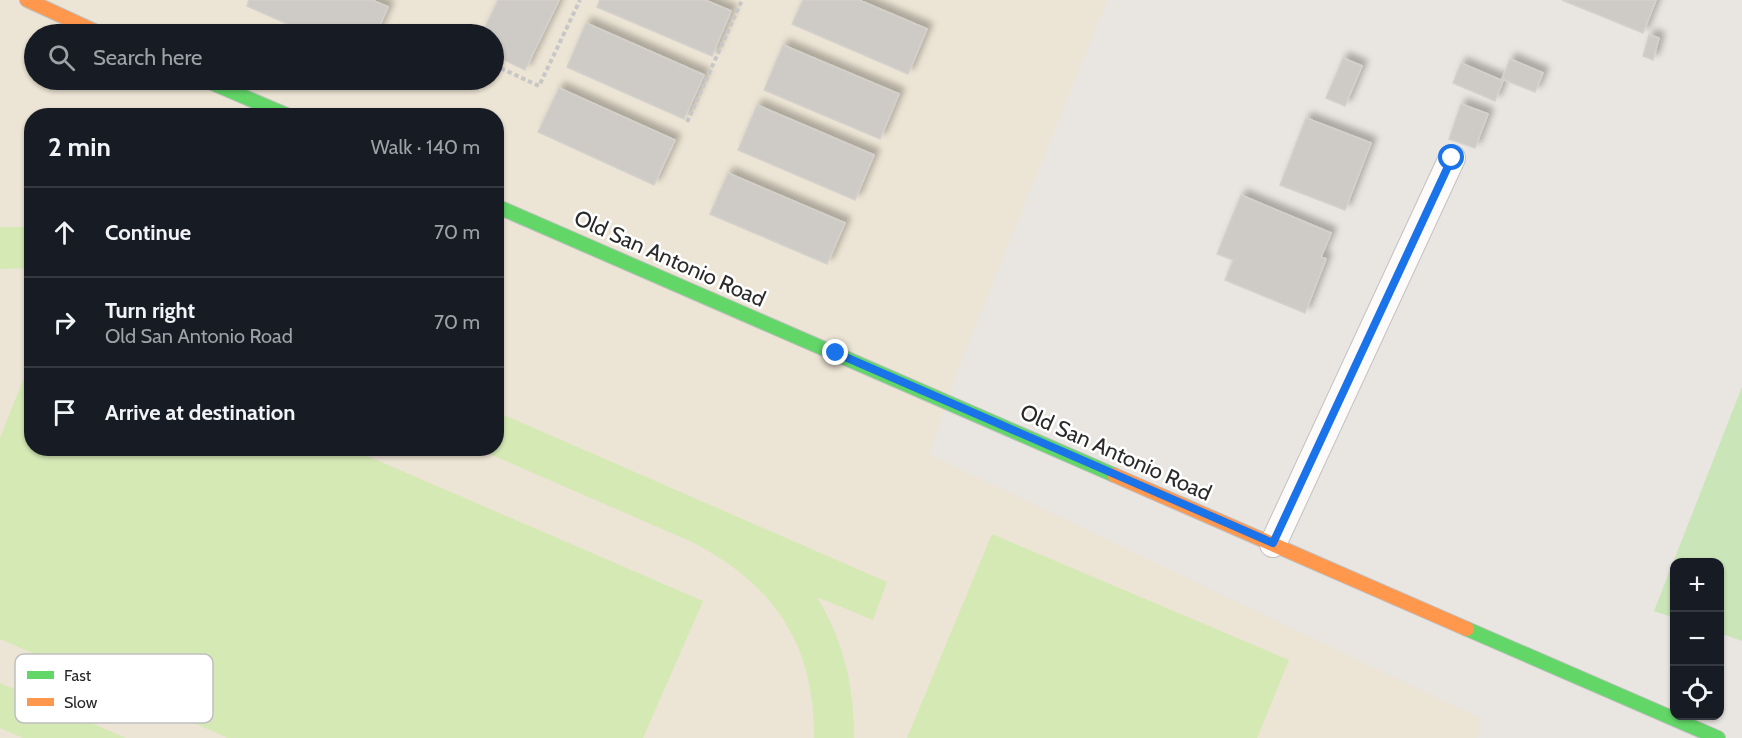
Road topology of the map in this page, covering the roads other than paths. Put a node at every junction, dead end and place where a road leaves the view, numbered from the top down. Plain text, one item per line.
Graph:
1 (27, 0) edge
2 (79, 24) edge
3 (228, 90) edge
4 (270, 108) edge
5 (1452, 158) dead end
6 (504, 209) edge
7 (1273, 543) junction
8 (1718, 738) edge

1 - 2 street
3 - 4 street
5 - 7 lane
6 - 7 street, Old San Antonio Road
7 - 8 street, Old San Antonio Road

